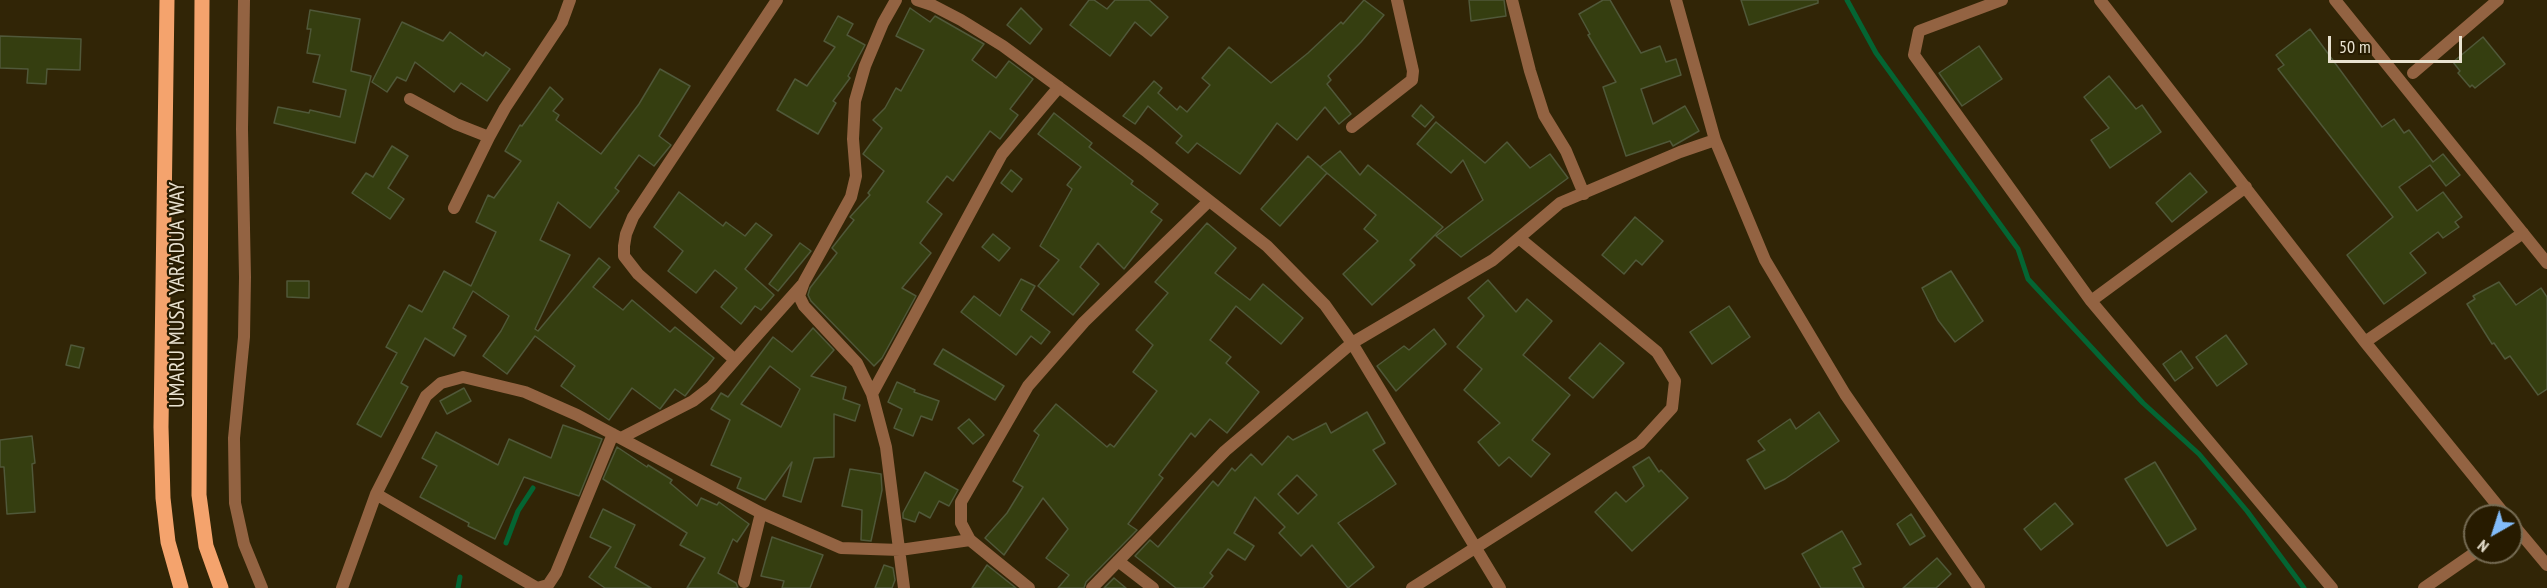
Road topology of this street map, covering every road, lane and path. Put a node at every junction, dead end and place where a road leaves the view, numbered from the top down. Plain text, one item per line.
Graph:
1 (167, 0) edge
2 (202, 0) edge
3 (244, 0) edge
4 (570, 0) edge
5 (777, 0) edge
6 (896, 0) edge
7 (917, 0) edge
8 (1397, 0) edge
9 (1512, 0) edge
10 (1676, 0) edge
11 (2002, 0) edge
12 (2100, 0) edge
13 (2335, 0) edge
14 (2498, 0) edge
15 (2413, 73) dead end
16 (1059, 87) junction
17 (410, 99) dead end
18 (1352, 127) dead end
19 (489, 137) junction
20 (1715, 140) junction
21 (2246, 188) junction
22 (1584, 194) junction
23 (1209, 201) junction
24 (454, 208) dead end
25 (2523, 233) junction
26 (1519, 238) junction
27 (2547, 263) edge
28 (804, 282) junction
29 (2091, 301) junction
30 (2365, 342) junction
31 (1352, 343) junction
32 (735, 360) junction
33 (872, 394) junction
34 (617, 436) junction
35 (376, 494) junction
36 (2496, 504) edge
37 (761, 513) junction
38 (2523, 537) edge
39 (970, 540) junction
40 (1476, 548) junction
41 (900, 550) junction
42 (1118, 561) junction
43 (2463, 561) edge
44 (2547, 565) edge
45 (744, 582) dead end
46 (182, 588) edge
47 (221, 588) edge
48 (262, 588) edge
49 (342, 588) edge
50 (904, 588) edge
51 (1029, 588) edge
52 (1092, 588) edge
53 (1153, 588) edge
54 (1412, 588) edge
55 (1500, 588) edge
56 (1979, 588) edge
57 (2332, 588) edge
58 (2424, 588) edge

1 - 46 main road, UMARU MUSA YAR'ADUA WAY
2 - 47 main road, UMARU MUSA YAR'ADUA WAY
3 - 48 street
4 - 19 street
5 - 32 street
6 - 28 street
7 - 16 street
8 - 18 street
9 - 22 street
10 - 20 street
11 - 29 street
12 - 21 street
13 - 25 street
14 - 15 street
16 - 23 street
16 - 33 street
17 - 19 street
19 - 24 street
20 - 22 street
20 - 56 street
21 - 29 street
21 - 30 street
22 - 26 street
23 - 31 street
23 - 39 street
25 - 27 street
25 - 30 street
26 - 31 street
26 - 40 street
28 - 32 street
28 - 33 street
29 - 57 street
30 - 36 street
31 - 40 street
31 - 42 street
32 - 34 street
33 - 41 street
34 - 35 street
34 - 35 street
34 - 37 street
35 - 49 street
37 - 41 street
37 - 45 street
38 - 44 street
39 - 41 street
39 - 51 street
40 - 54 street
40 - 55 street
41 - 50 street
42 - 52 street
42 - 53 street
43 - 58 street

